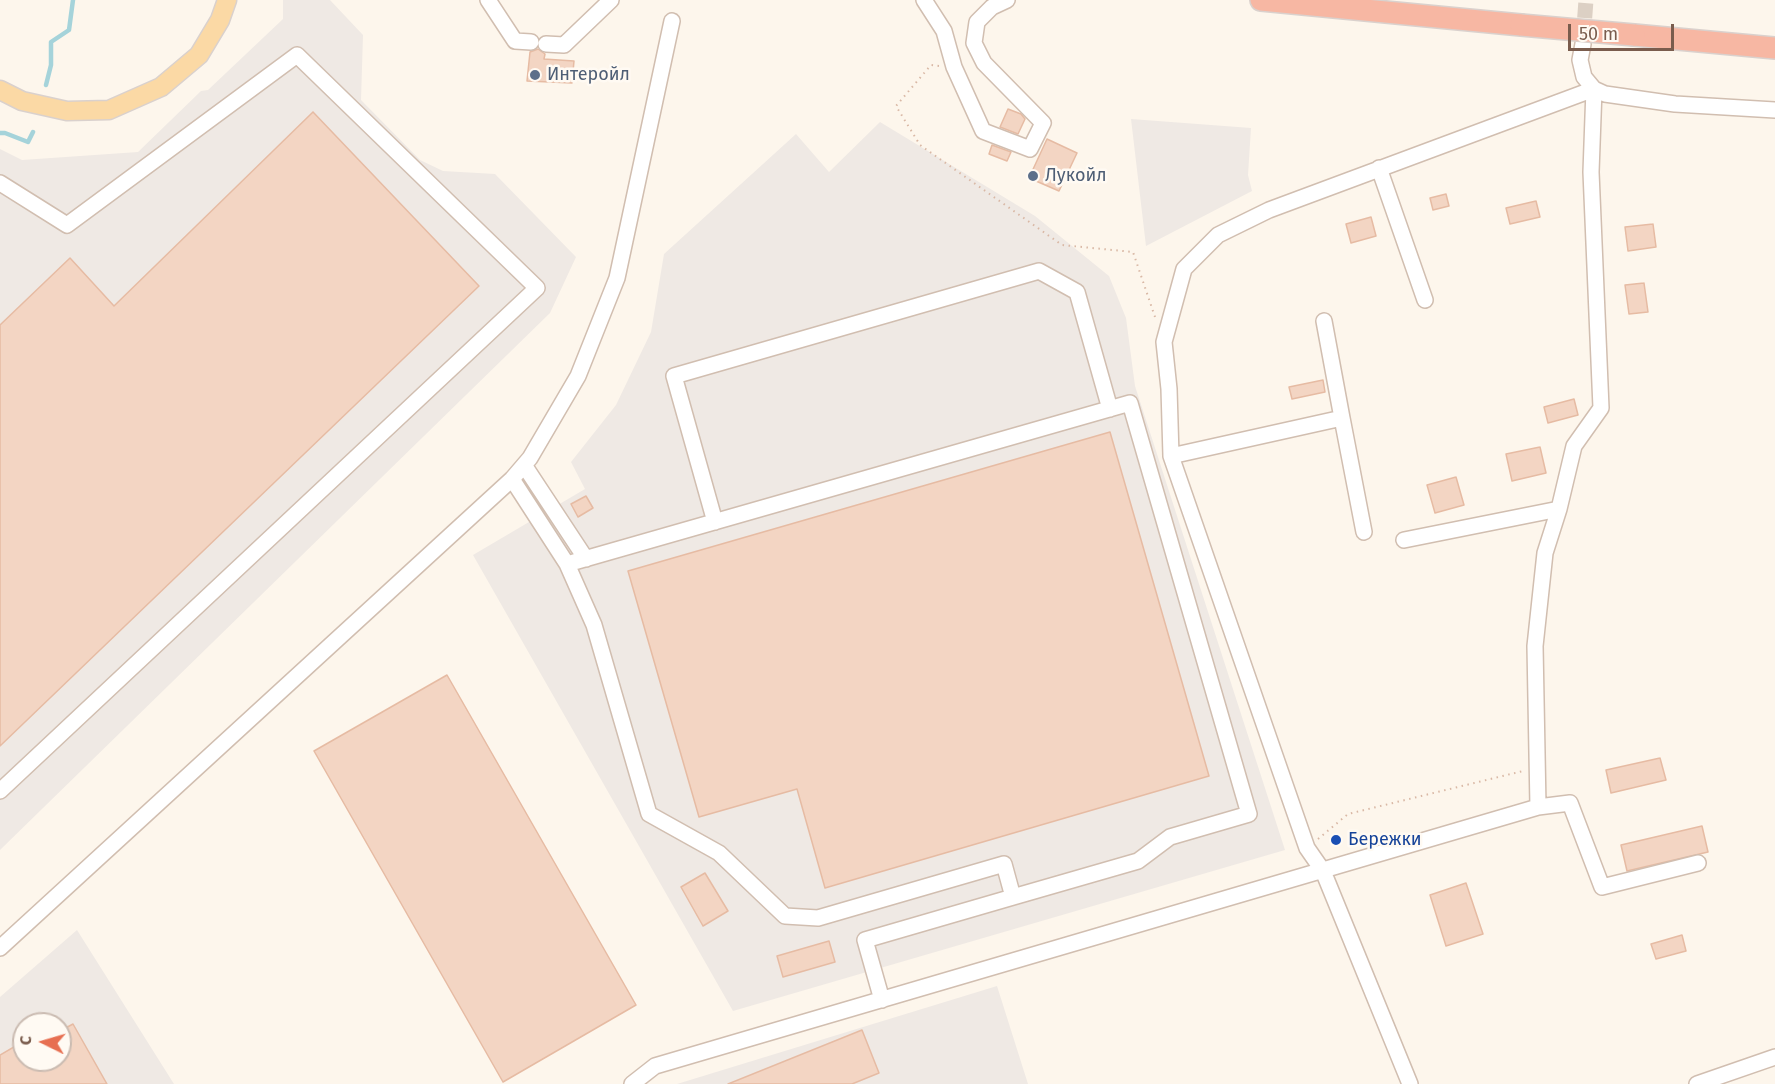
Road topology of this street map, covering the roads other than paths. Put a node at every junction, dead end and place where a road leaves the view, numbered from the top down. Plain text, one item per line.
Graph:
1 (227, 0) edge
2 (488, 0) edge
3 (611, 0) edge
4 (924, 0) edge
5 (1007, 0) edge
6 (1261, 0) edge
7 (672, 21) dead end
8 (1583, 44) tunnel mouth
9 (1775, 48) edge
10 (1594, 89) junction
11 (0, 90) edge
12 (1774, 110) edge
13 (1378, 168) junction
14 (0, 183) edge
15 (1425, 300) dead end
16 (1324, 321) dead end
17 (1110, 409) junction
18 (1342, 418) junction
19 (1171, 456) junction
20 (524, 465) junction
21 (512, 479) junction
22 (1559, 508) junction
23 (715, 522) junction
24 (1364, 532) dead end
25 (1404, 540) dead end
26 (586, 559) junction
27 (567, 564) junction
28 (0, 790) edge
29 (1538, 807) junction
30 (1698, 862) dead end
31 (1323, 871) junction
32 (1013, 897) junction
33 (0, 948) edge
34 (882, 1000) junction
35 (1775, 1057) edge
36 (632, 1084) edge
37 (1410, 1084) edge
38 (1698, 1084) edge

1 - 11 main road
2 - 3 street
4 - 5 street
6 - 9 highway, bridge
7 - 20 street
8 - 10 street
10 - 12 street
10 - 13 street
10 - 22 street
13 - 15 street
13 - 19 street
14 - 28 street
16 - 18 street
17 - 23 street
17 - 23 street
17 - 32 street
18 - 19 street
18 - 24 street
19 - 31 street
20 - 21 street
20 - 26 street
21 - 27 street
21 - 33 street
22 - 25 street
22 - 29 street
23 - 26 street
26 - 27 street
27 - 32 street
29 - 30 street
29 - 31 street
31 - 34 street
31 - 37 street
32 - 34 street
34 - 36 street
35 - 38 street

